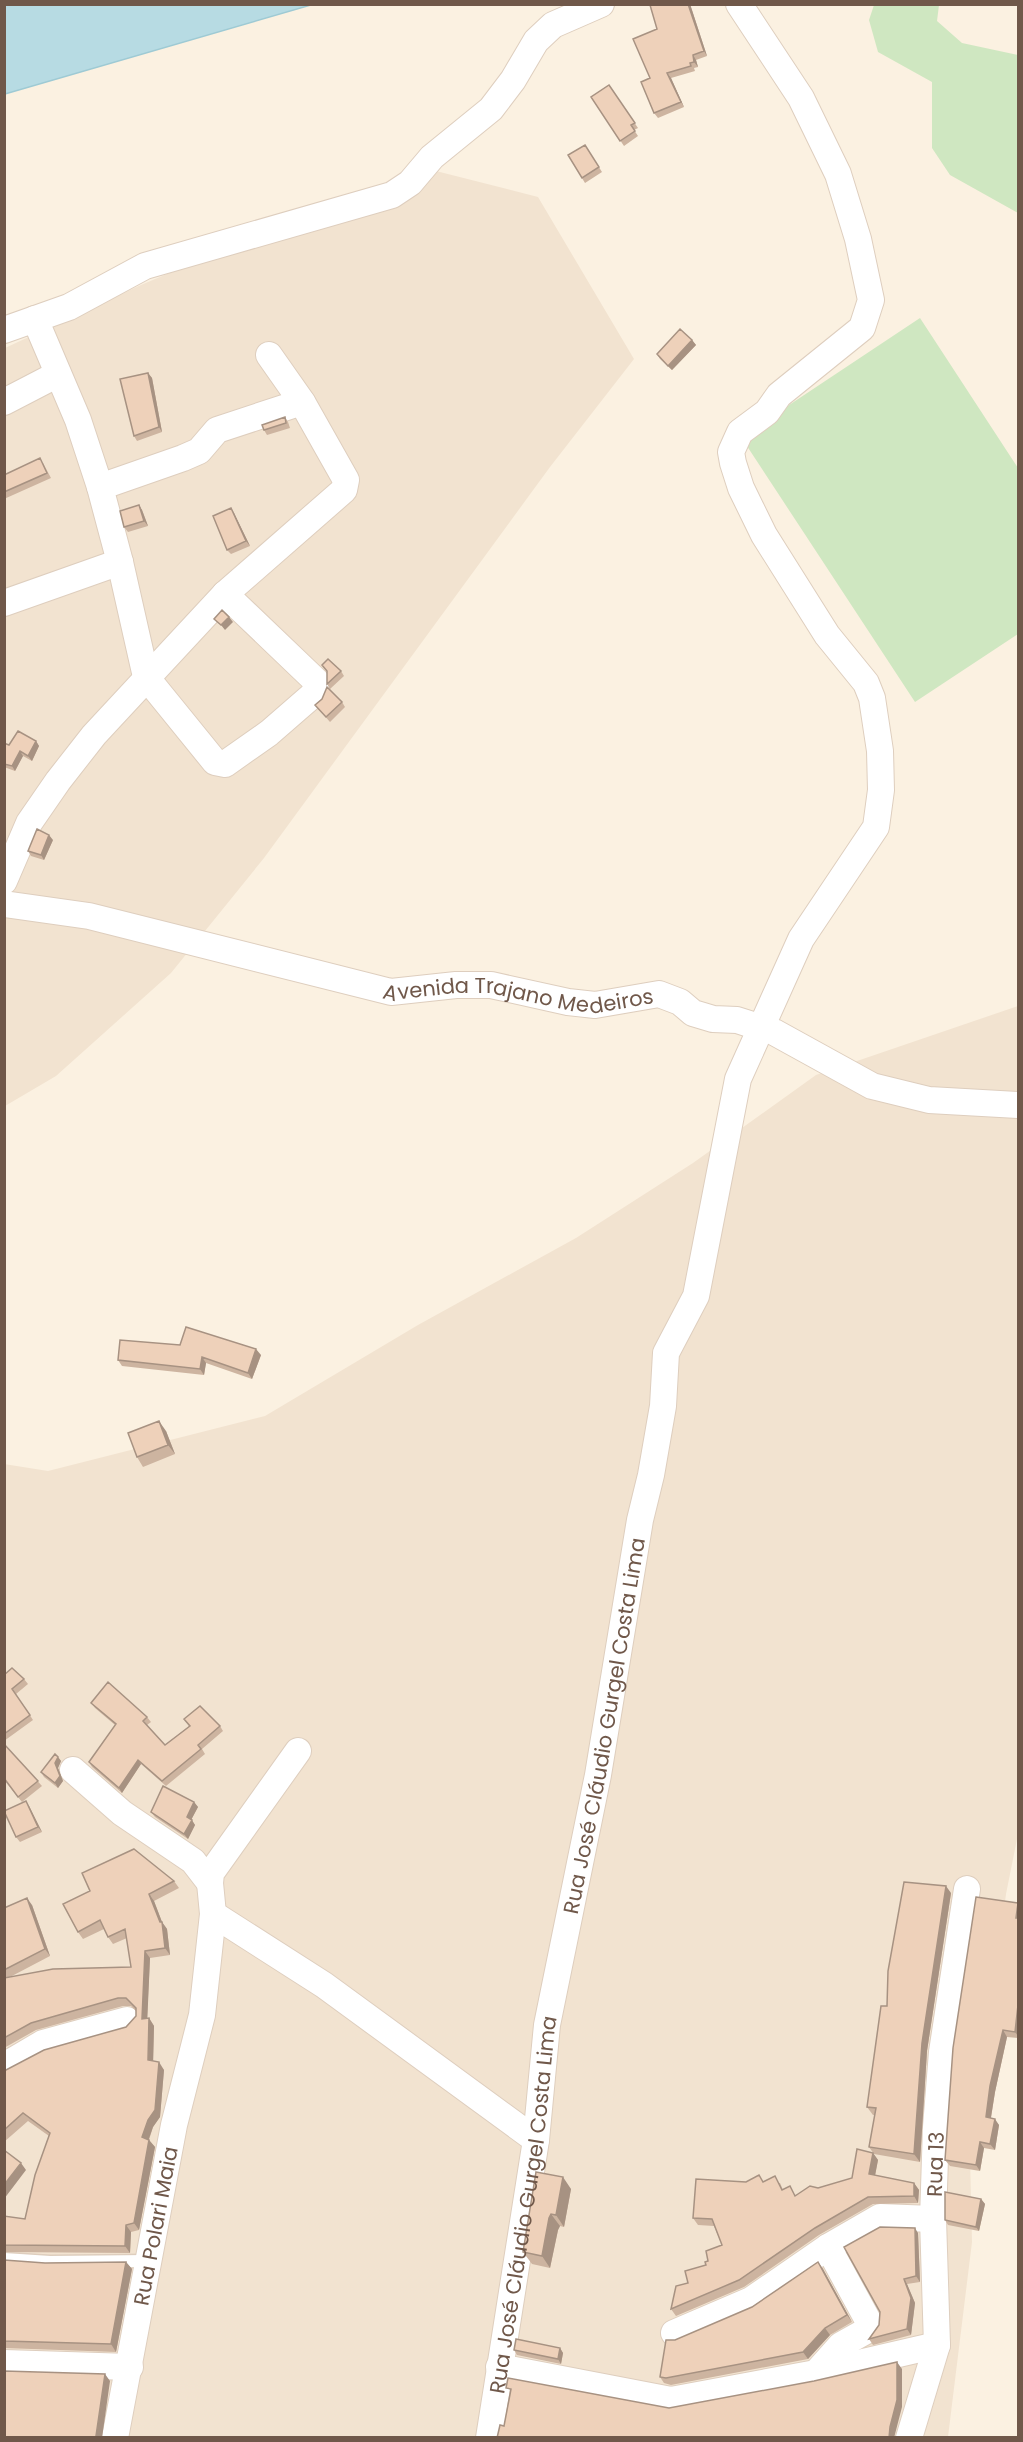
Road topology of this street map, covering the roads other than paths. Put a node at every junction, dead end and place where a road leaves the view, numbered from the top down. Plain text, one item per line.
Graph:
1 (601, 4) edge
2 (739, 4) edge
3 (35, 319) junction
4 (4, 330) edge
5 (269, 355) dead end
6 (58, 374) junction
7 (4, 402) edge
8 (302, 402) junction
9 (100, 487) junction
10 (120, 562) junction
11 (225, 594) junction
12 (4, 603) edge
13 (146, 677) junction
14 (4, 881) edge
15 (4, 904) edge
16 (759, 1027) junction
17 (1018, 1105) edge
18 (298, 1751) dead end
19 (73, 1770) dead end
20 (210, 1883) junction
21 (967, 1889) dead end
22 (213, 1914) junction
23 (127, 2019) dead end
24 (4, 2066) edge
25 (536, 2140) junction
26 (933, 2219) junction
27 (828, 2247) junction
28 (4, 2259) edge
29 (149, 2261) junction
30 (674, 2333) dead end
31 (937, 2344) junction
32 (4, 2363) edge
33 (130, 2367) junction
34 (499, 2367) junction
35 (816, 2373) junction
36 (115, 2438) edge
37 (489, 2438) edge
38 (909, 2438) edge

1 - 3 street
2 - 16 street, Rua José Cláudio Gurgel Costa Lima
3 - 4 street
3 - 6 street
5 - 8 street
6 - 7 street
6 - 9 street
8 - 9 street
8 - 11 street
9 - 10 street
10 - 12 street
10 - 13 street
11 - 13 street
11 - 13 street
13 - 14 street
15 - 16 street, Avenida Trajano Medeiros
16 - 17 street, Avenida Trajano Medeiros
16 - 25 street, Rua José Cláudio Gurgel Costa Lima
18 - 20 street
19 - 20 street
20 - 22 street, Rua Polari Maia
21 - 26 street, Rua 13
22 - 25 street
22 - 29 street, Rua Polari Maia
23 - 24 street
25 - 34 street, Rua José Cláudio Gurgel Costa Lima
26 - 27 street
26 - 31 street, Rua 13
27 - 30 street
27 - 35 street
28 - 29 lane
29 - 33 street, Rua Polari Maia
31 - 35 street
31 - 38 street, Rua 13
32 - 33 street
33 - 36 street, Rua Polari Maia
34 - 35 street
34 - 37 street, Rua José Cláudio Gurgel Costa Lima

